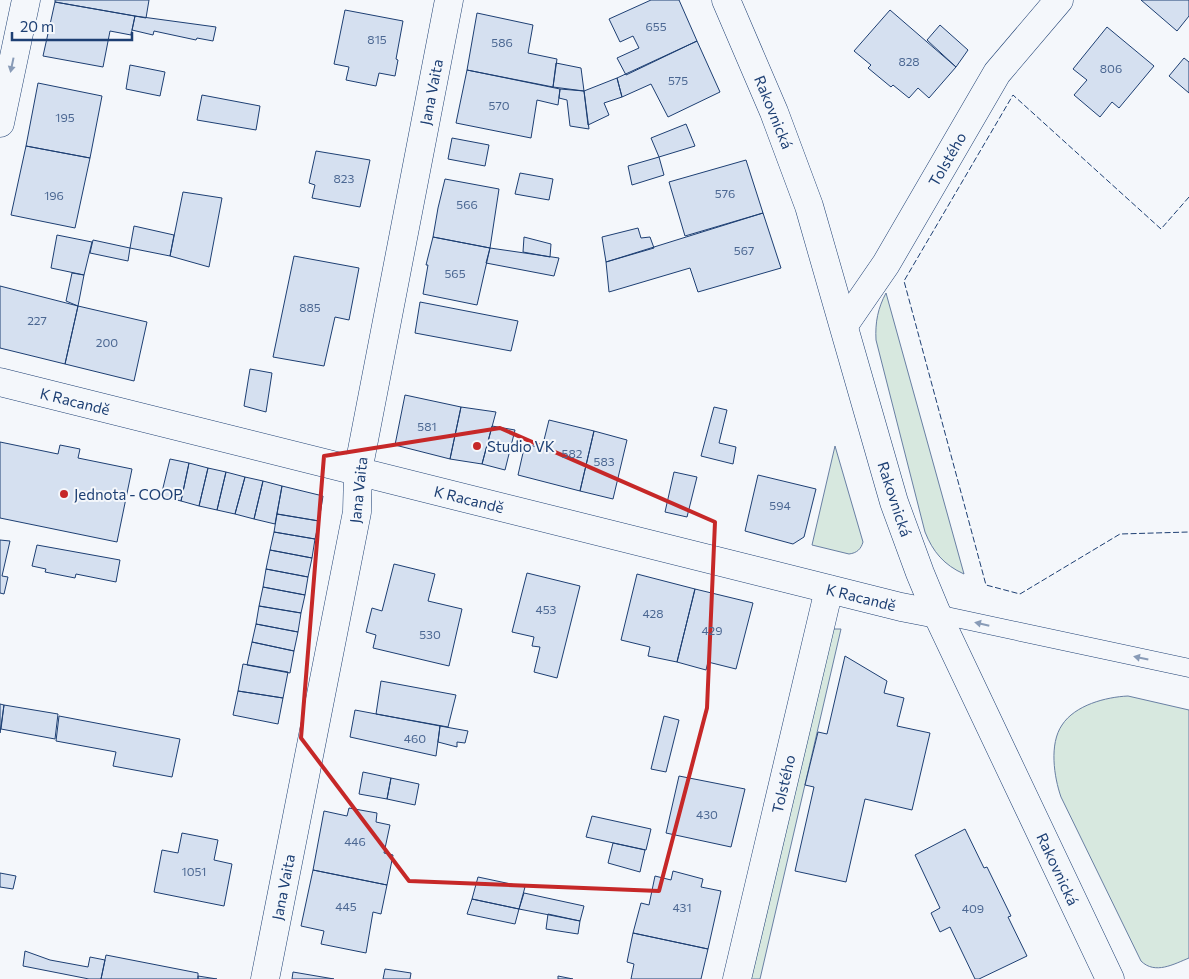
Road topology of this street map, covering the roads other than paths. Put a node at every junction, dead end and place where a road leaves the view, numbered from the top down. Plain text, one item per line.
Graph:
1 (26, 0) edge
2 (449, 0) edge
3 (726, 0) edge
4 (1059, 0) edge
5 (1, 112) edge
6 (844, 325) junction
7 (0, 382) edge
8 (358, 471) junction
9 (829, 589) junction
10 (937, 614) junction
11 (1189, 668) edge
12 (265, 979) edge
13 (737, 979) edge
14 (1110, 979) edge

1 -> 5 street
2 - 8 street, Jana Vaita
3 - 6 street, Rakovnická
4 - 6 street, Tolstého
6 - 10 street, Rakovnická
7 - 8 street, K Racandě
8 - 9 street, K Racandě
8 - 12 street, Jana Vaita
9 - 10 street, K Racandě
9 - 13 street, Tolstého
11 -> 10 lane
10 - 14 street, Rakovnická

